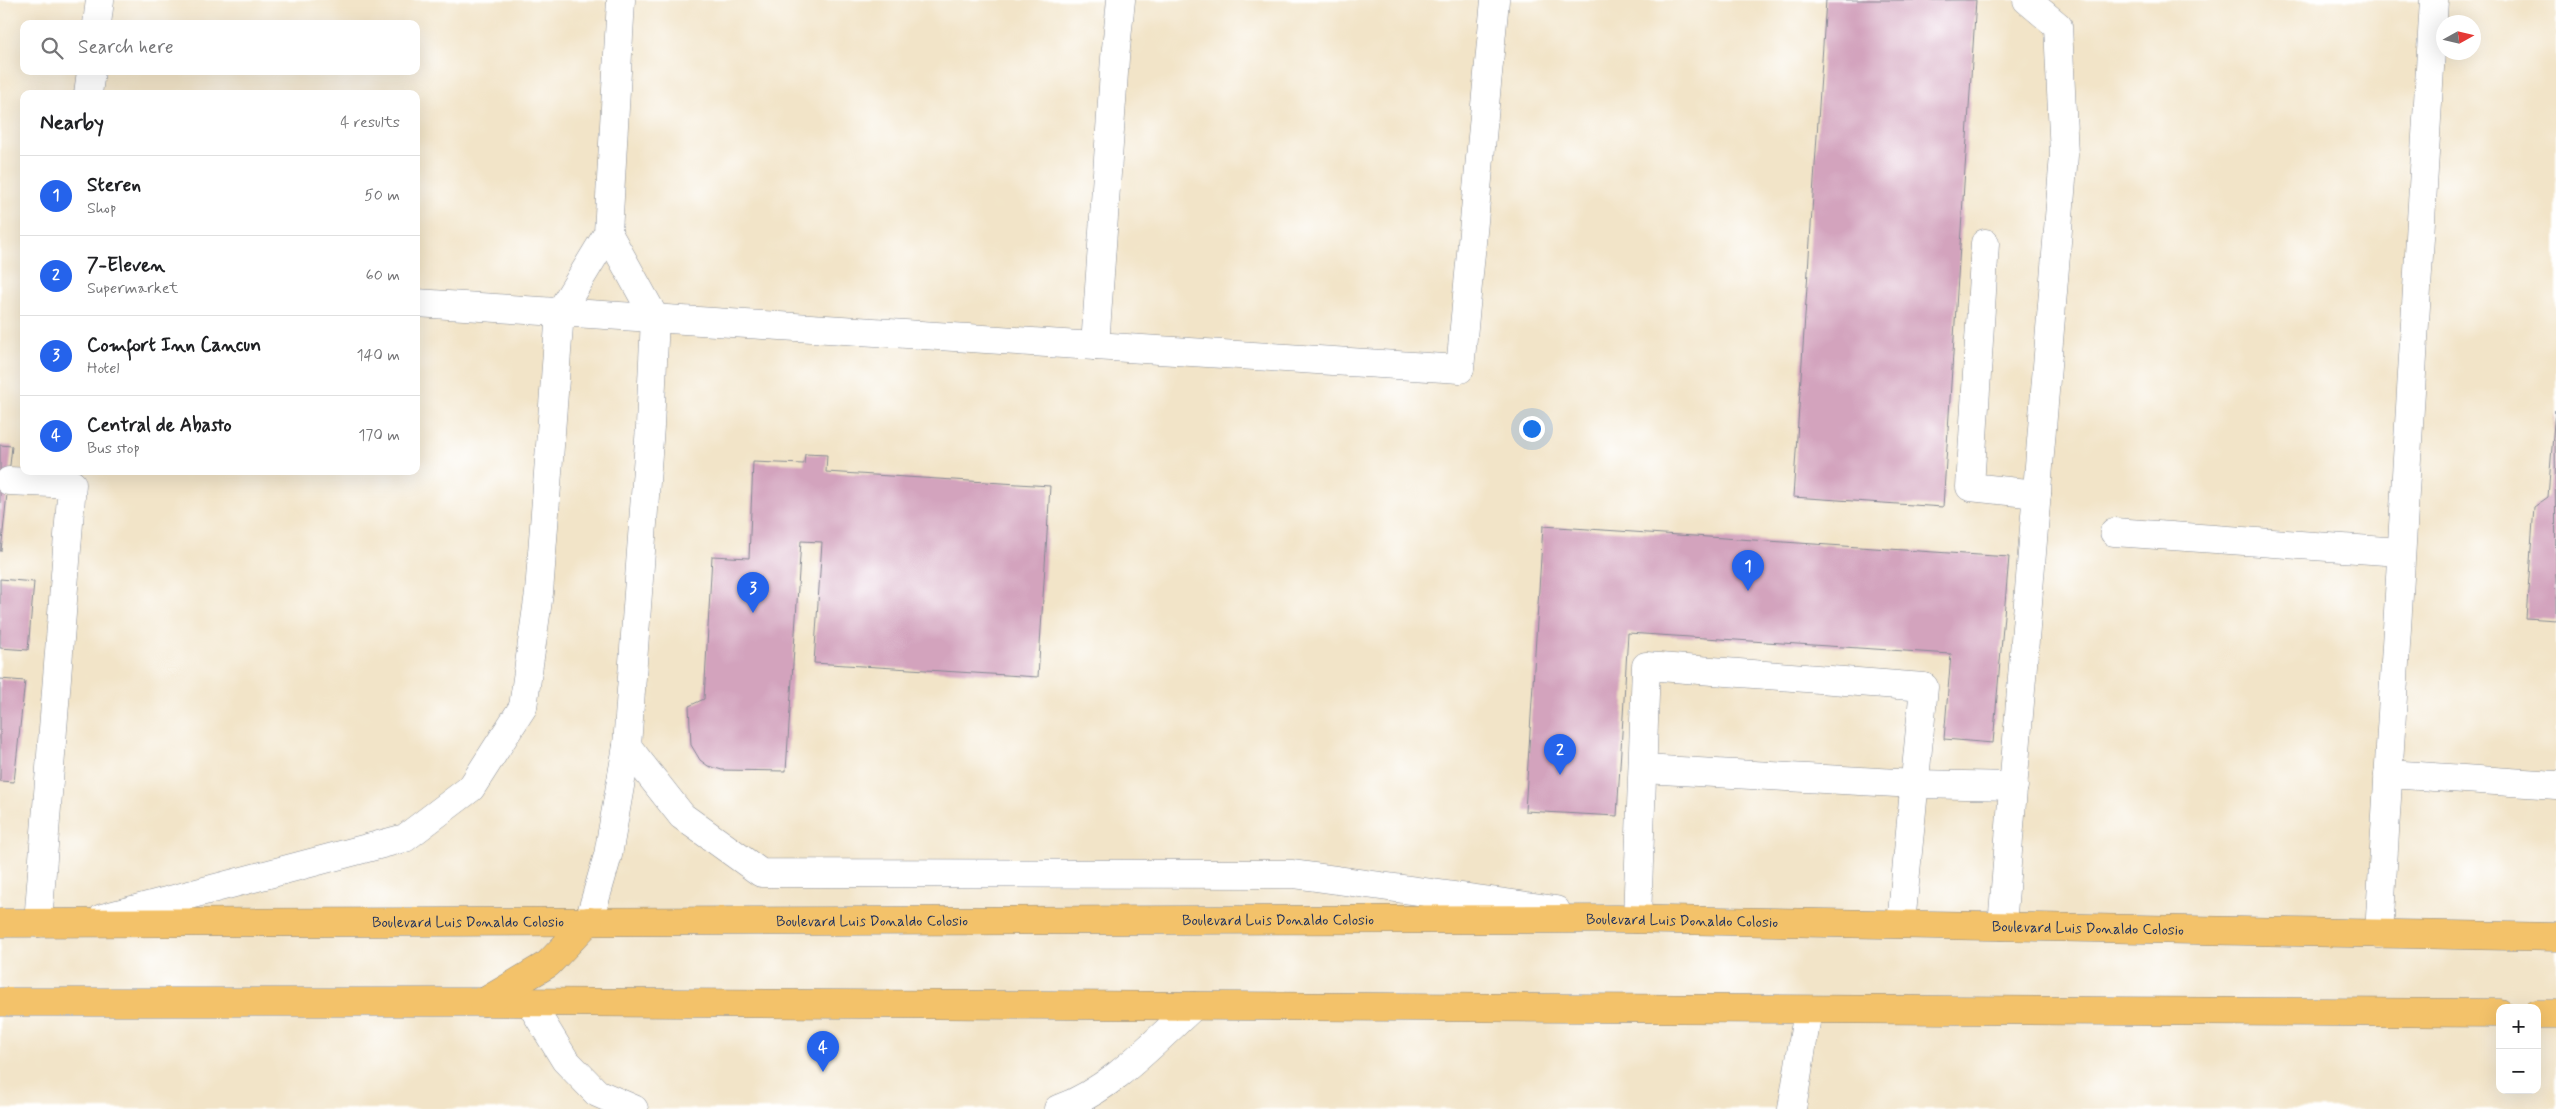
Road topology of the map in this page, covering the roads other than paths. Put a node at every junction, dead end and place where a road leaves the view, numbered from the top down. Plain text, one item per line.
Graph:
1 (100, 0) edge
2 (621, 0) edge
3 (1121, 0) edge
4 (1495, 0) edge
5 (2027, 0) edge
6 (2434, 0) edge
7 (98, 20) edge
8 (90, 75) edge
9 (89, 90) edge
10 (608, 233) junction
11 (1985, 243) dead end
12 (420, 303) edge
13 (560, 312) junction
14 (655, 318) junction
15 (1095, 346) junction
16 (9, 481) dead end
17 (2038, 494) junction
18 (2114, 532) dead end
19 (2400, 552) junction
20 (626, 746) junction
21 (1642, 769) junction
22 (2388, 774) junction
23 (1915, 784) junction
24 (2556, 785) edge
25 (2014, 786) junction
26 (1627, 919) junction
27 (589, 921) junction
28 (0, 923) edge
29 (38, 923) junction
30 (84, 923) junction
31 (1902, 924) junction
32 (2002, 926) junction
33 (2379, 934) junction
34 (2556, 937) edge
35 (0, 1002) edge
36 (484, 1002) junction
37 (530, 1003) junction
38 (1194, 1006) junction
39 (1808, 1010) junction
40 (2496, 1013) edge
41 (2541, 1014) edge
42 (2556, 1014) edge
43 (634, 1109) edge
44 (1058, 1109) edge
45 (1792, 1109) edge

1 - 7 lane
2 - 10 lane
3 - 15 lane
4 - 15 lane
5 - 17 lane
6 - 19 lane
8 - 9 lane
10 - 13 lane
10 - 14 lane
11 - 17 lane
12 - 13 lane
13 - 14 lane
13 - 30 lane
14 - 15 lane
14 - 20 lane
16 - 29 lane
17 - 25 lane
18 - 19 lane
19 - 22 lane
20 - 26 lane
20 - 27 lane
21 - 23 lane
21 - 23 lane
21 - 26 lane
22 - 24 lane
22 - 33 lane
23 - 25 lane
23 - 31 lane
25 - 32 lane
26 - 27 main road, Boulevard Luis Donaldo Colosio
26 - 31 main road, Boulevard Luis Donaldo Colosio
27 - 30 main road, Boulevard Luis Donaldo Colosio
27 - 36 main road
28 - 29 main road, Boulevard Luis Donaldo Colosio
29 - 30 main road, Boulevard Luis Donaldo Colosio
31 - 32 main road, Boulevard Luis Donaldo Colosio
32 - 33 main road, Boulevard Luis Donaldo Colosio
33 - 34 main road, Boulevard Luis Donaldo Colosio
35 - 36 main road
36 - 37 main road
37 - 38 main road
37 - 43 lane
38 - 39 main road
38 - 44 lane
39 - 40 main road
39 - 45 lane
41 - 42 main road

